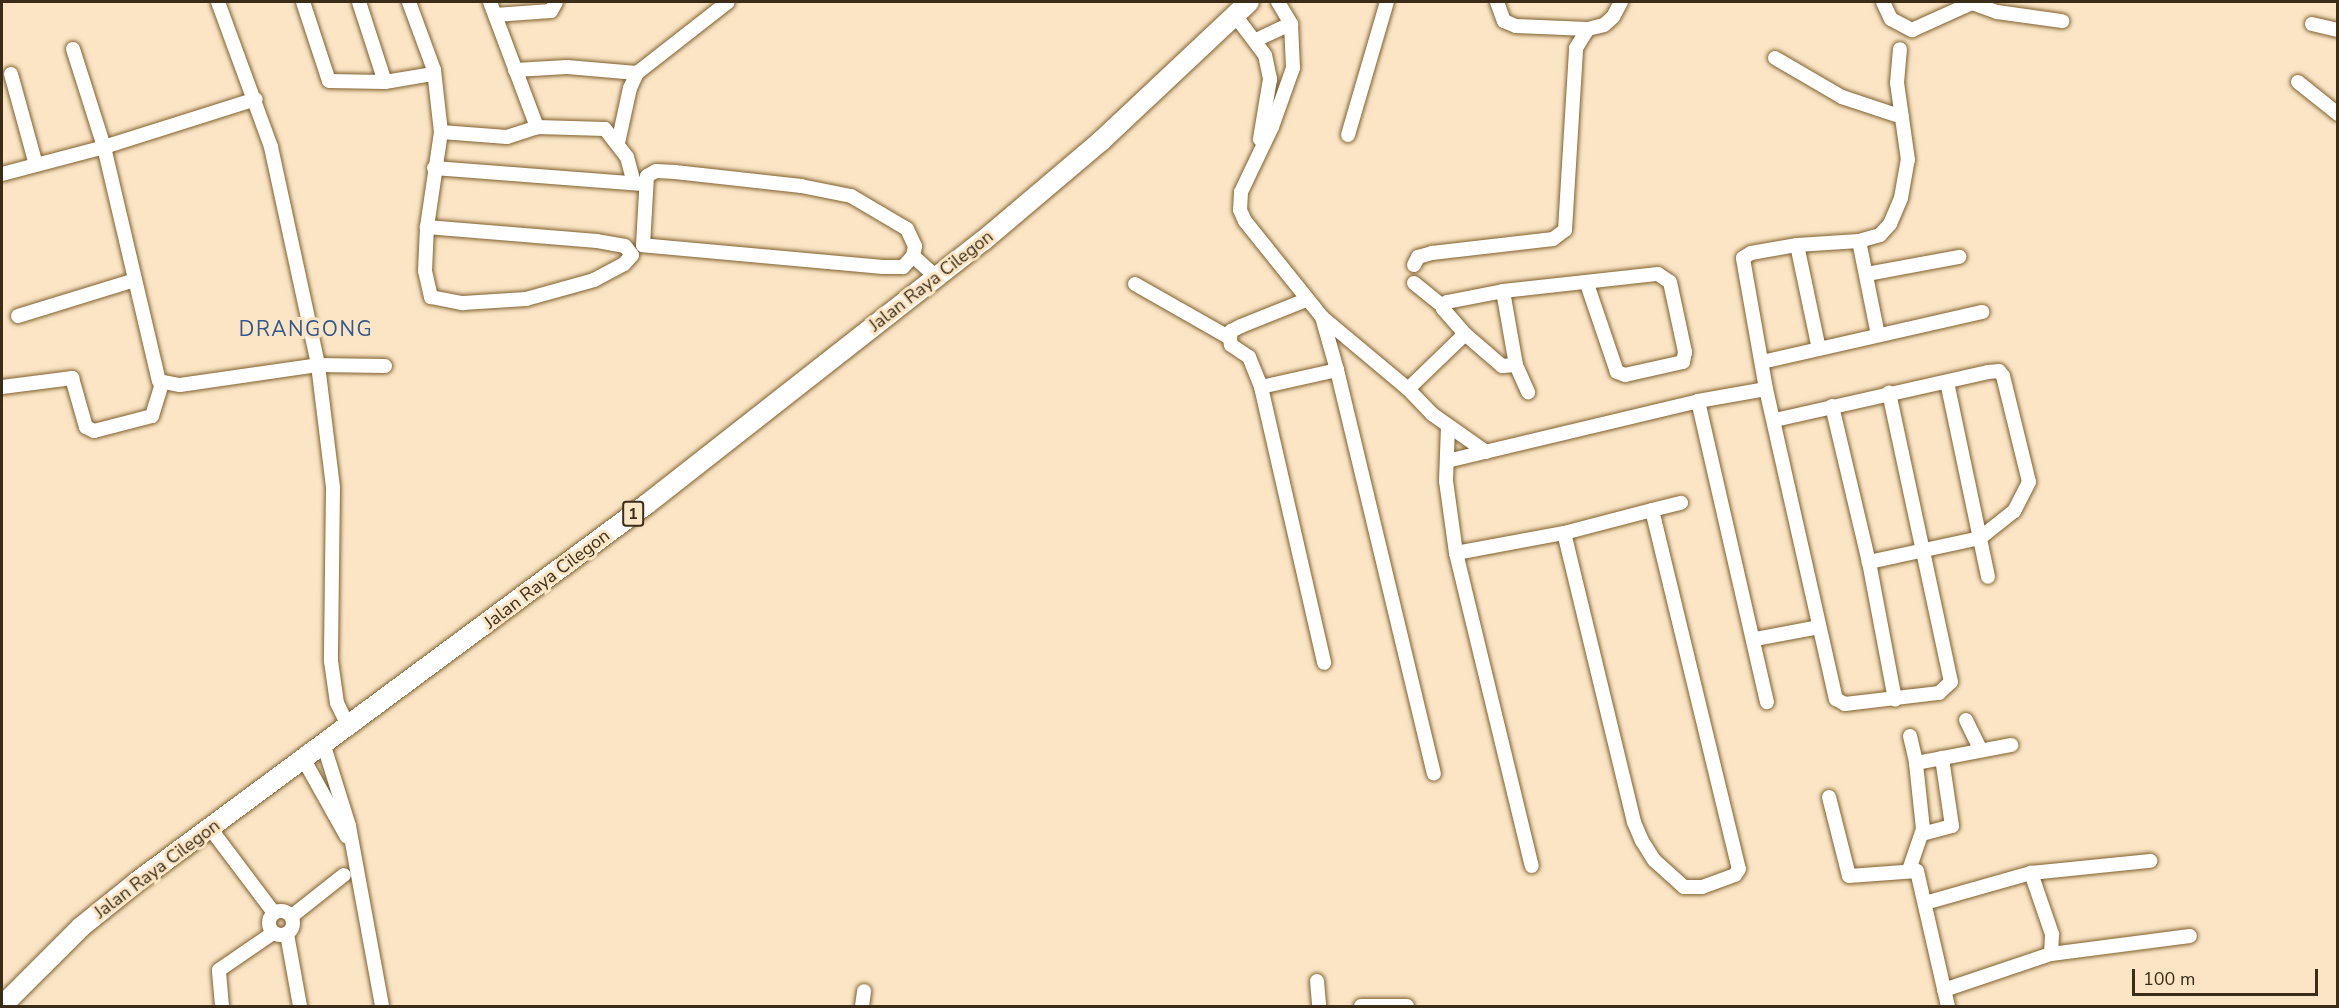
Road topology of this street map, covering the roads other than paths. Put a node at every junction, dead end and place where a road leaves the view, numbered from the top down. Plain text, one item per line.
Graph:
1 (218, 2) edge
2 (303, 2) edge
3 (359, 2) edge
4 (409, 2) edge
5 (490, 2) edge
6 (556, 2) edge
7 (728, 2) edge
8 (1278, 2) edge
9 (1387, 2) edge
10 (1497, 2) edge
11 (1621, 2) edge
12 (1883, 2) edge
13 (1241, 8) edge
14 (495, 15) junction
15 (2062, 21) dead end
16 (1291, 24) junction
17 (2312, 24) dead end
18 (1588, 29) junction
19 (2337, 30) edge
20 (1256, 40) junction
21 (73, 49) dead end
22 (1900, 49) dead end
23 (1775, 58) dead end
24 (515, 70) junction
25 (637, 73) junction
26 (11, 74) dead end
27 (433, 74) junction
28 (2298, 81) dead end
29 (385, 82) junction
30 (256, 99) junction
31 (2337, 114) edge
32 (1902, 117) junction
33 (537, 127) junction
34 (441, 132) junction
35 (1348, 135) dead end
36 (618, 143) junction
37 (104, 147) junction
38 (1258, 153) junction
39 (36, 165) junction
40 (434, 168) junction
41 (2, 174) edge
42 (639, 183) junction
43 (427, 227) junction
44 (1859, 241) junction
45 (643, 245) junction
46 (1797, 245) junction
47 (625, 246) junction
48 (913, 256) junction
49 (1959, 256) dead end
50 (1414, 264) dead end
51 (1866, 274) junction
52 (936, 277) junction
53 (135, 280) junction
54 (1135, 284) dead end
55 (1414, 284) dead end
56 (1587, 284) junction
57 (1503, 291) junction
58 (1306, 300) junction
59 (1443, 306) junction
60 (1982, 312) dead end
61 (18, 316) dead end
62 (1322, 316) junction
63 (1465, 334) junction
64 (1878, 335) junction
65 (1230, 338) junction
66 (1819, 349) junction
67 (1762, 362) junction
68 (318, 365) junction
69 (1516, 365) junction
70 (385, 366) dead end
71 (1337, 370) junction
72 (1947, 382) junction
73 (162, 383) junction
74 (2, 387) edge
75 (1262, 387) junction
76 (1408, 389) junction
77 (1766, 389) junction
78 (1528, 392) dead end
79 (1889, 393) junction
80 (1698, 401) junction
81 (1832, 406) junction
82 (1775, 420) junction
83 (1448, 426) junction
84 (1486, 452) junction
85 (1447, 461) junction
86 (1681, 503) dead end
87 (1652, 510) junction
88 (1564, 533) junction
89 (1980, 538) junction
90 (1922, 548) junction
91 (1456, 553) junction
92 (1869, 562) junction
93 (1988, 577) dead end
94 (1819, 627) junction
95 (1755, 639) junction
96 (1324, 663) dead end
97 (1895, 700) junction
98 (1767, 702) dead end
99 (1966, 720) dead end
100 (348, 726) junction
101 (1910, 736) dead end
102 (2011, 745) dead end
103 (324, 746) junction
104 (1980, 749) junction
105 (1942, 758) junction
106 (304, 760) junction
107 (1916, 763) junction
108 (1434, 773) dead end
109 (1829, 797) dead end
110 (210, 828) junction
111 (1922, 834) junction
112 (353, 847) junction
113 (2150, 861) dead end
114 (1532, 866) dead end
115 (1909, 870) junction
116 (2031, 873) junction
117 (345, 875) dead end
118 (1925, 903) junction
119 (274, 913) junction
120 (292, 916) junction
121 (280, 933) junction
122 (2190, 936) dead end
123 (2051, 954) junction
124 (1317, 981) dead end
125 (1944, 990) junction
126 (864, 991) dead end
127 (2, 1006) edge
128 (222, 1006) edge
129 (300, 1006) edge
130 (382, 1006) edge
131 (862, 1006) edge
132 (1319, 1006) edge
133 (1361, 1006) edge
134 (1407, 1006) edge
135 (1948, 1006) edge

1 - 30 street
2 - 29 street
3 - 29 street
4 - 27 street
5 - 14 street
6 - 14 street
7 - 25 street
8 - 16 street
9 - 35 street
10 - 18 street
11 - 18 street
12 - 15 street
13 - 20 street
13 - 52 highway, Jalan Raya Cilegon / 1
14 - 24 street
16 - 20 street
16 - 38 street
17 - 19 street
18 - 50 street
20 - 38 street
21 - 37 street
22 - 32 street
23 - 32 street
24 - 25 street
24 - 33 street
25 - 36 street
26 - 39 street
27 - 29 street
27 - 34 street
28 - 31 street
30 - 37 street
30 - 68 street
32 - 44 street
33 - 34 street
33 - 36 street
34 - 40 street
36 - 42 street
37 - 39 street
37 - 53 street
38 - 58 street
39 - 41 street
40 - 42 street
40 - 43 street
42 - 45 street
42 - 48 street
43 - 47 street
43 - 47 street
44 - 46 street
44 - 51 street
45 - 47 street
45 - 48 street
46 - 66 street
46 - 67 street
48 - 52 street
49 - 51 street
51 - 64 street
52 - 100 highway, Jalan Raya Cilegon / 1
53 - 61 street
53 - 73 street
54 - 65 street
55 - 59 street
56 - 56 street
56 - 57 street
57 - 59 street
57 - 69 street
58 - 62 street
58 - 65 street
59 - 63 street
60 - 64 street
62 - 71 street
62 - 76 street
63 - 69 street
63 - 76 street
64 - 66 street
65 - 75 street
66 - 67 street
67 - 77 street
68 - 70 street
68 - 73 street
68 - 100 street
69 - 78 street
71 - 75 street
71 - 108 street
72 - 79 street
72 - 89 street
72 - 89 street
73 - 74 street
75 - 96 street
76 - 83 street
77 - 80 street
77 - 82 street
79 - 81 street
79 - 90 street
80 - 84 street
80 - 95 street
81 - 82 street
81 - 92 street
82 - 94 street
83 - 84 street
83 - 85 street
84 - 85 street
85 - 91 street
86 - 87 street
87 - 88 street
87 - 88 street
88 - 91 street
89 - 90 street
89 - 93 street
90 - 92 street
90 - 97 street
91 - 114 street
92 - 97 street
94 - 95 street
94 - 97 street
95 - 98 street
99 - 104 street
100 - 103 highway, Jalan Raya Cilegon / 1
101 - 107 street
102 - 104 street
103 - 106 highway, Jalan Raya Cilegon / 1
103 - 112 street
104 - 105 street
105 - 107 street
105 - 111 street
106 - 110 highway, Jalan Raya Cilegon / 1
106 - 112 street
107 - 111 street
109 - 115 street
110 - 119 street
110 - 127 highway, Jalan Raya Cilegon / 1
111 - 115 street
112 - 130 street
113 - 116 street
115 - 118 street
116 - 118 street
116 - 123 street
117 - 120 street
118 - 125 street
119 - 120 street
119 - 121 street
120 - 121 street
121 - 128 street
121 - 129 street
122 - 123 street
123 - 125 street
124 - 132 street
125 - 135 street
126 - 131 street
133 - 134 street

